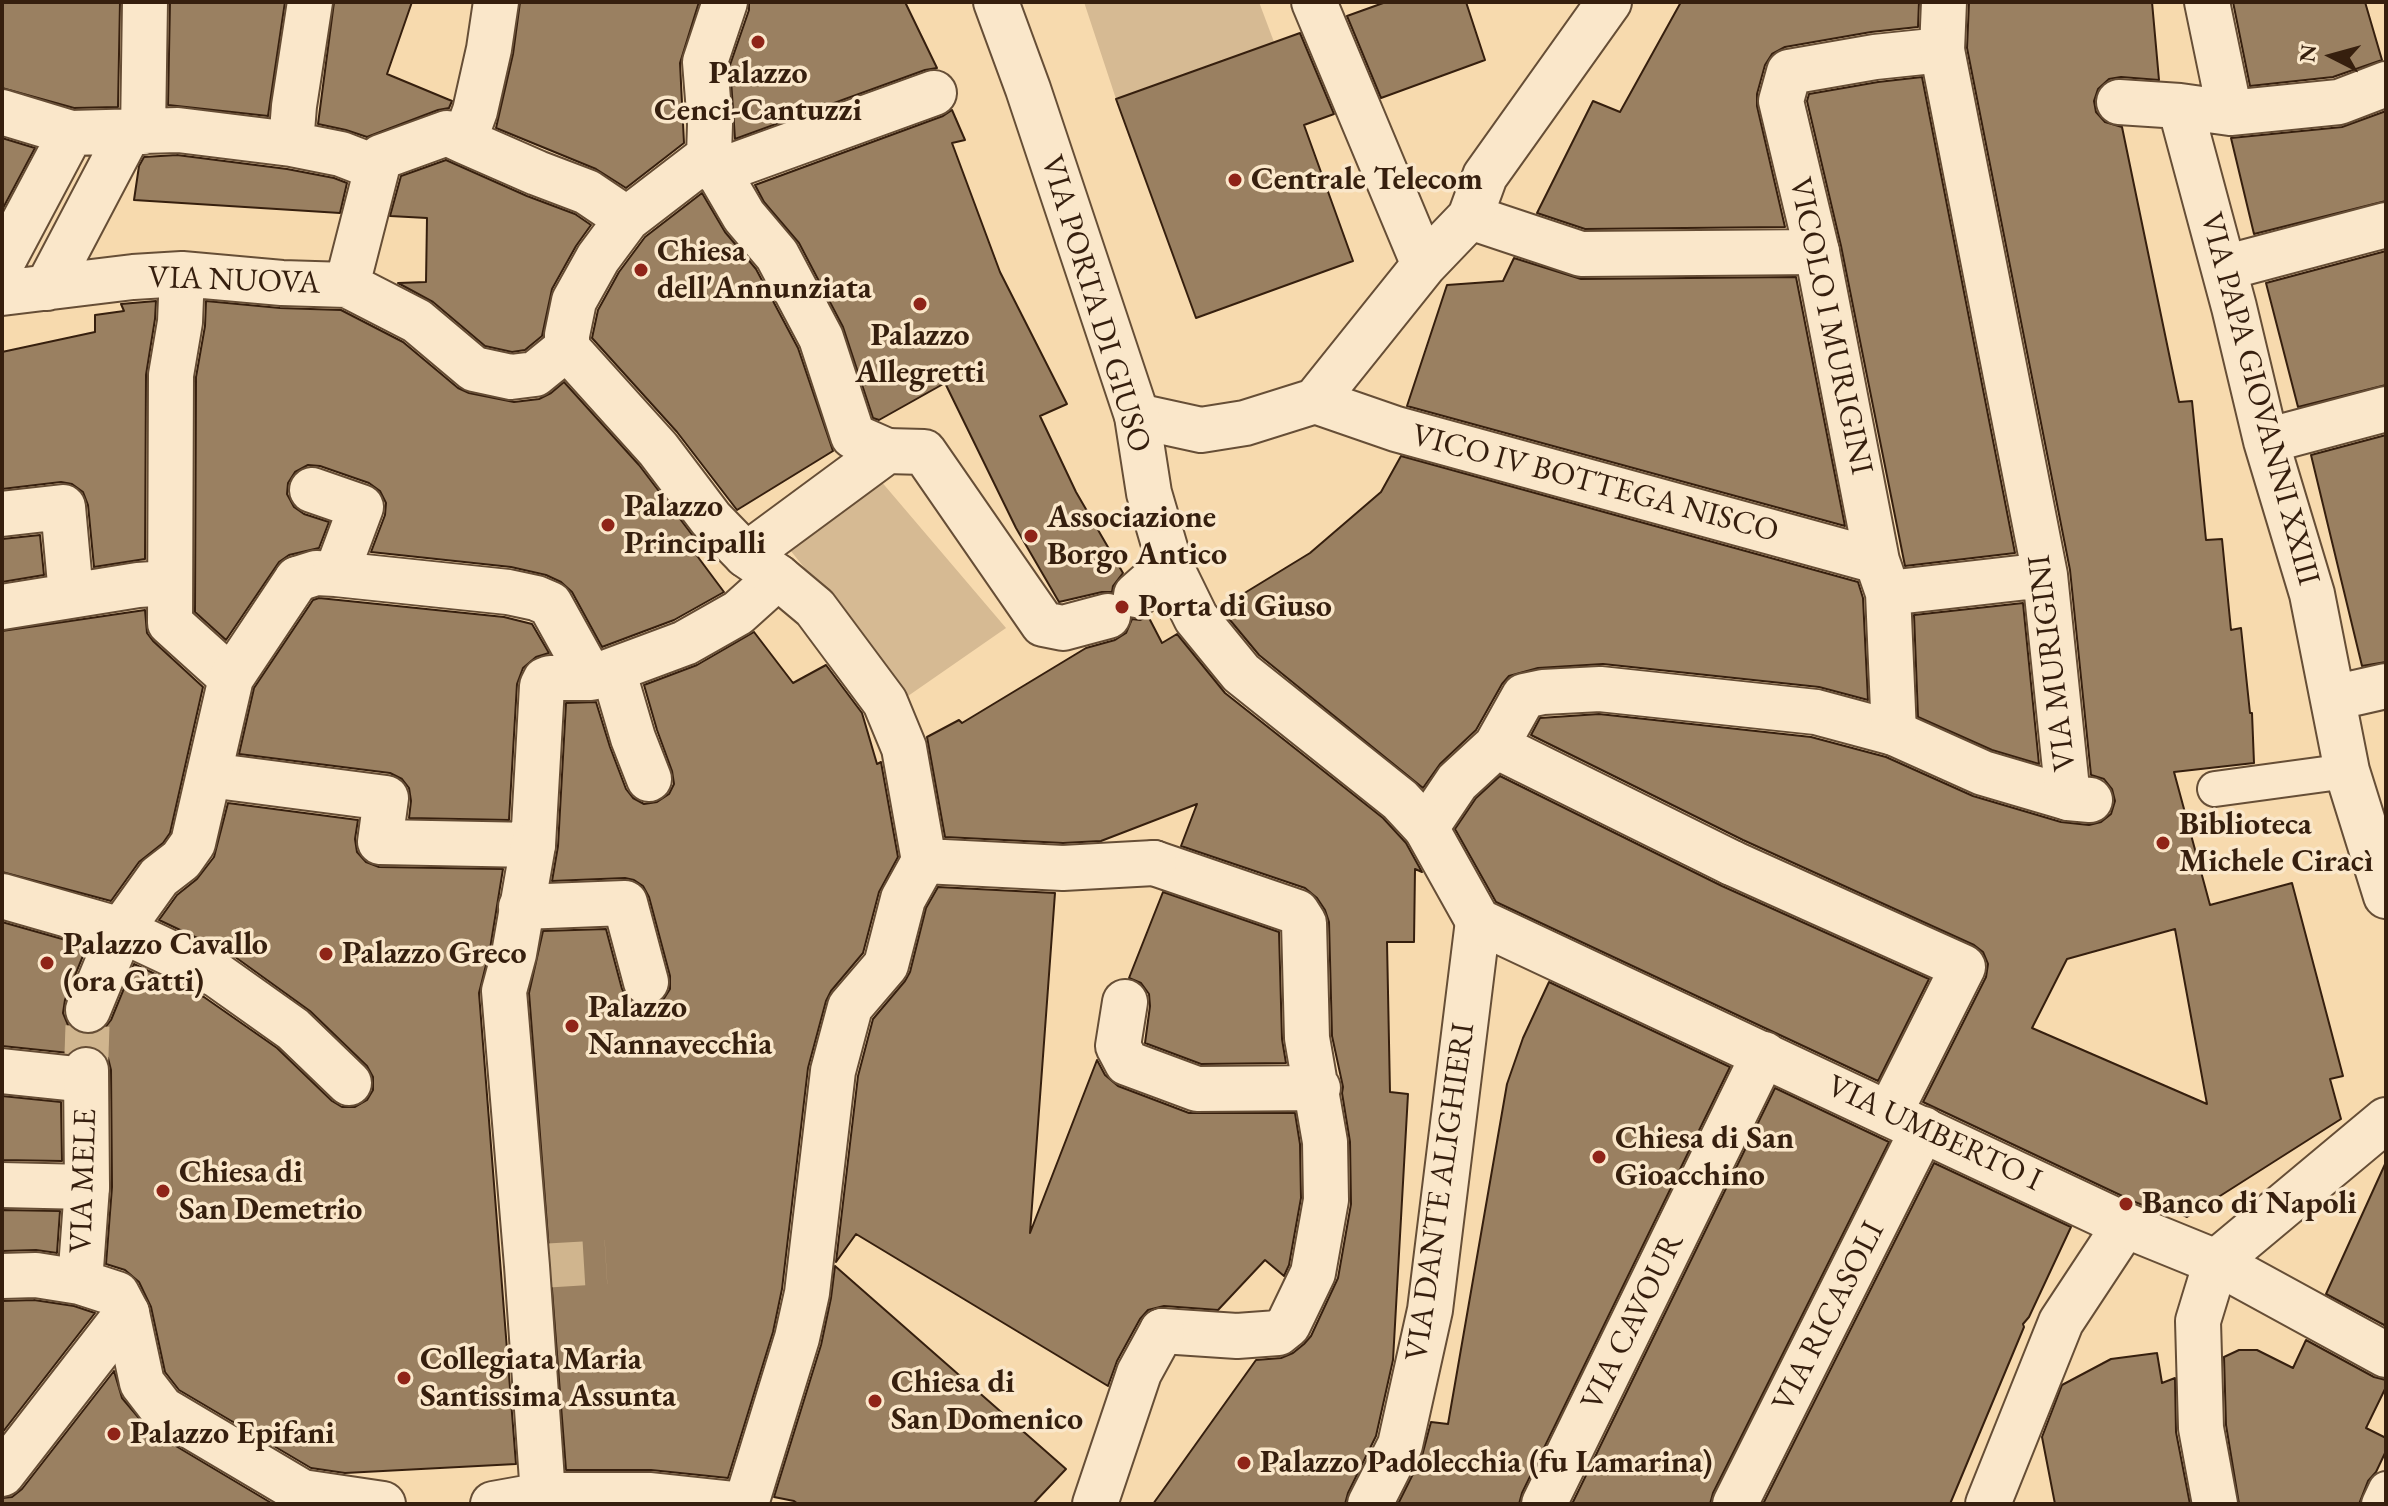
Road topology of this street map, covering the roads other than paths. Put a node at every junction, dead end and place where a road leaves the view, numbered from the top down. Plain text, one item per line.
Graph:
1 (145, 2) edge
2 (310, 2) edge
3 (496, 2) edge
4 (725, 2) edge
5 (996, 2) edge
6 (1314, 2) edge
7 (1609, 2) edge
8 (1944, 2) edge
9 (2207, 2) edge
10 (1942, 50) junction
11 (2386, 84) edge
12 (934, 93) dead end
13 (2119, 102) dead end
14 (2180, 106) junction
15 (2, 112) edge
16 (2230, 113) junction
17 (469, 126) junction
18 (136, 132) junction
19 (71, 133) junction
20 (291, 144) junction
21 (712, 164) junction
22 (377, 168) junction
23 (1470, 217) junction
24 (627, 219) junction
25 (2386, 225) edge
26 (1817, 252) junction
27 (2, 263) edge
28 (1424, 265) junction
29 (2224, 268) junction
30 (182, 274) junction
31 (347, 285) junction
32 (47, 288) junction
33 (2, 293) edge
34 (567, 348) junction
35 (1315, 401) junction
36 (2386, 409) edge
37 (1137, 416) junction
38 (2266, 441) junction
39 (887, 451) junction
40 (312, 490) dead end
41 (2, 514) edge
42 (1170, 565) junction
43 (762, 566) junction
44 (2045, 575) junction
45 (317, 577) junction
46 (1883, 577) junction
47 (169, 583) junction
48 (71, 595) junction
49 (2, 607) edge
50 (602, 674) junction
51 (231, 678) junction
52 (2386, 686) edge
53 (2333, 698) junction
54 (1894, 733) junction
55 (1496, 746) junction
56 (2347, 771) junction
57 (209, 775) junction
58 (649, 779) dead end
59 (2215, 789) dead end
60 (1426, 828) junction
61 (533, 845) junction
62 (924, 861) junction
63 (2, 896) edge
64 (2386, 896) edge
65 (521, 907) junction
66 (1478, 921) junction
67 (121, 930) junction
68 (646, 982) dead end
69 (1125, 1002) dead end
70 (88, 1010) tunnel mouth
71 (1764, 1054) junction
72 (2, 1071) edge
73 (349, 1083) dead end
74 (1318, 1088) junction
75 (2386, 1120) edge
76 (1906, 1122) junction
77 (2, 1185) edge
78 (87, 1187) junction
79 (2125, 1225) junction
80 (2216, 1262) junction
81 (2, 1276) edge
82 (80, 1282) junction
83 (127, 1313) junction
84 (2386, 1355) edge
85 (2, 1474) edge
86 (2386, 1489) edge
87 (299, 1498) edge
88 (546, 1499) edge
89 (383, 1504) edge
90 (493, 1504) edge
91 (735, 1504) edge
92 (746, 1504) edge
93 (1095, 1504) edge
94 (1370, 1504) edge
95 (1544, 1504) edge
96 (1735, 1504) edge
97 (1988, 1504) edge
98 (2215, 1504) edge
99 (2379, 1504) edge

1 - 18 street
2 - 20 street
3 - 17 street
4 - 21 street
5 - 37 street, VIA PORTA DI GIUSO
6 - 28 street
7 - 23 street
8 - 10 street, VIA MURIGINI
9 - 16 street
10 - 26 street, VICOLO I MURIGINI
10 - 44 street, VIA MURIGINI
11 - 16 street
12 - 21 street
13 - 14 street
14 - 16 street
14 - 29 street, VIA PAPA GIOVANNI XXIII
15 - 19 street
17 - 22 street
17 - 24 street
18 - 19 street
18 - 20 street
18 - 32 street
19 - 27 street
20 - 22 street
21 - 24 street
21 - 39 street
22 - 31 street, VIA NUOVA
23 - 26 street
23 - 28 street
24 - 34 street
25 - 29 street
26 - 46 street, VICOLO I MURIGINI
28 - 35 street
29 - 38 street, VIA PAPA GIOVANNI XXIII
30 - 31 street, VIA NUOVA
30 - 32 street, VIA NUOVA
30 - 47 street
31 - 34 street
32 - 33 street, VIA NUOVA
34 - 43 street
35 - 37 street
35 - 46 street, VICO IV BOTTEGA NISCO
36 - 38 street
37 - 42 street, VIA PORTA DI GIUSO
38 - 53 street, VIA PAPA GIOVANNI XXIII
39 - 42 street
39 - 43 street
40 - 45 street
41 - 48 street
42 - 60 street, VIA PORTA DI GIUSO
43 - 50 street
43 - 62 street
44 - 46 street
44 - 54 street, VIA MURIGINI
45 - 50 street
45 - 51 street
46 - 54 street, VICOLO I MURIGINI
47 - 48 street
47 - 51 street
48 - 49 street
50 - 58 street
50 - 61 street
51 - 57 street
52 - 53 street
53 - 56 street, VIA PAPA GIOVANNI XXIII
54 - 55 street, VIA MURIGINI
55 - 60 street, VIA MURIGINI
55 - 76 street, VIA RICASOLI
56 - 59 lane
56 - 64 street, VIA PAPA GIOVANNI XXIII
57 - 61 street
57 - 67 street
60 - 66 street, VIA PORTA DI GIUSO
61 - 65 street
62 - 74 street
62 - 92 street
63 - 67 street
65 - 68 street
65 - 88 street
66 - 71 street, VIA UMBERTO I
66 - 94 street, VIA DANTE ALIGHIERI
67 - 70 street
67 - 73 street
69 - 74 street
71 - 76 street, VIA UMBERTO I
71 - 95 street, VIA CAVOUR
72 - 78 street, VIA MELE
74 - 93 street
75 - 80 street
76 - 79 street, VIA UMBERTO I
76 - 96 street, VIA RICASOLI
77 - 78 street
78 - 82 street, VIA MELE
79 - 80 street, VIA UMBERTO I
79 - 97 street
80 - 84 street, VIA UMBERTO I
80 - 98 street
81 - 82 street
82 - 83 street
83 - 85 street
83 - 87 street
86 - 99 lane
87 - 89 street
88 - 90 street
88 - 91 street

